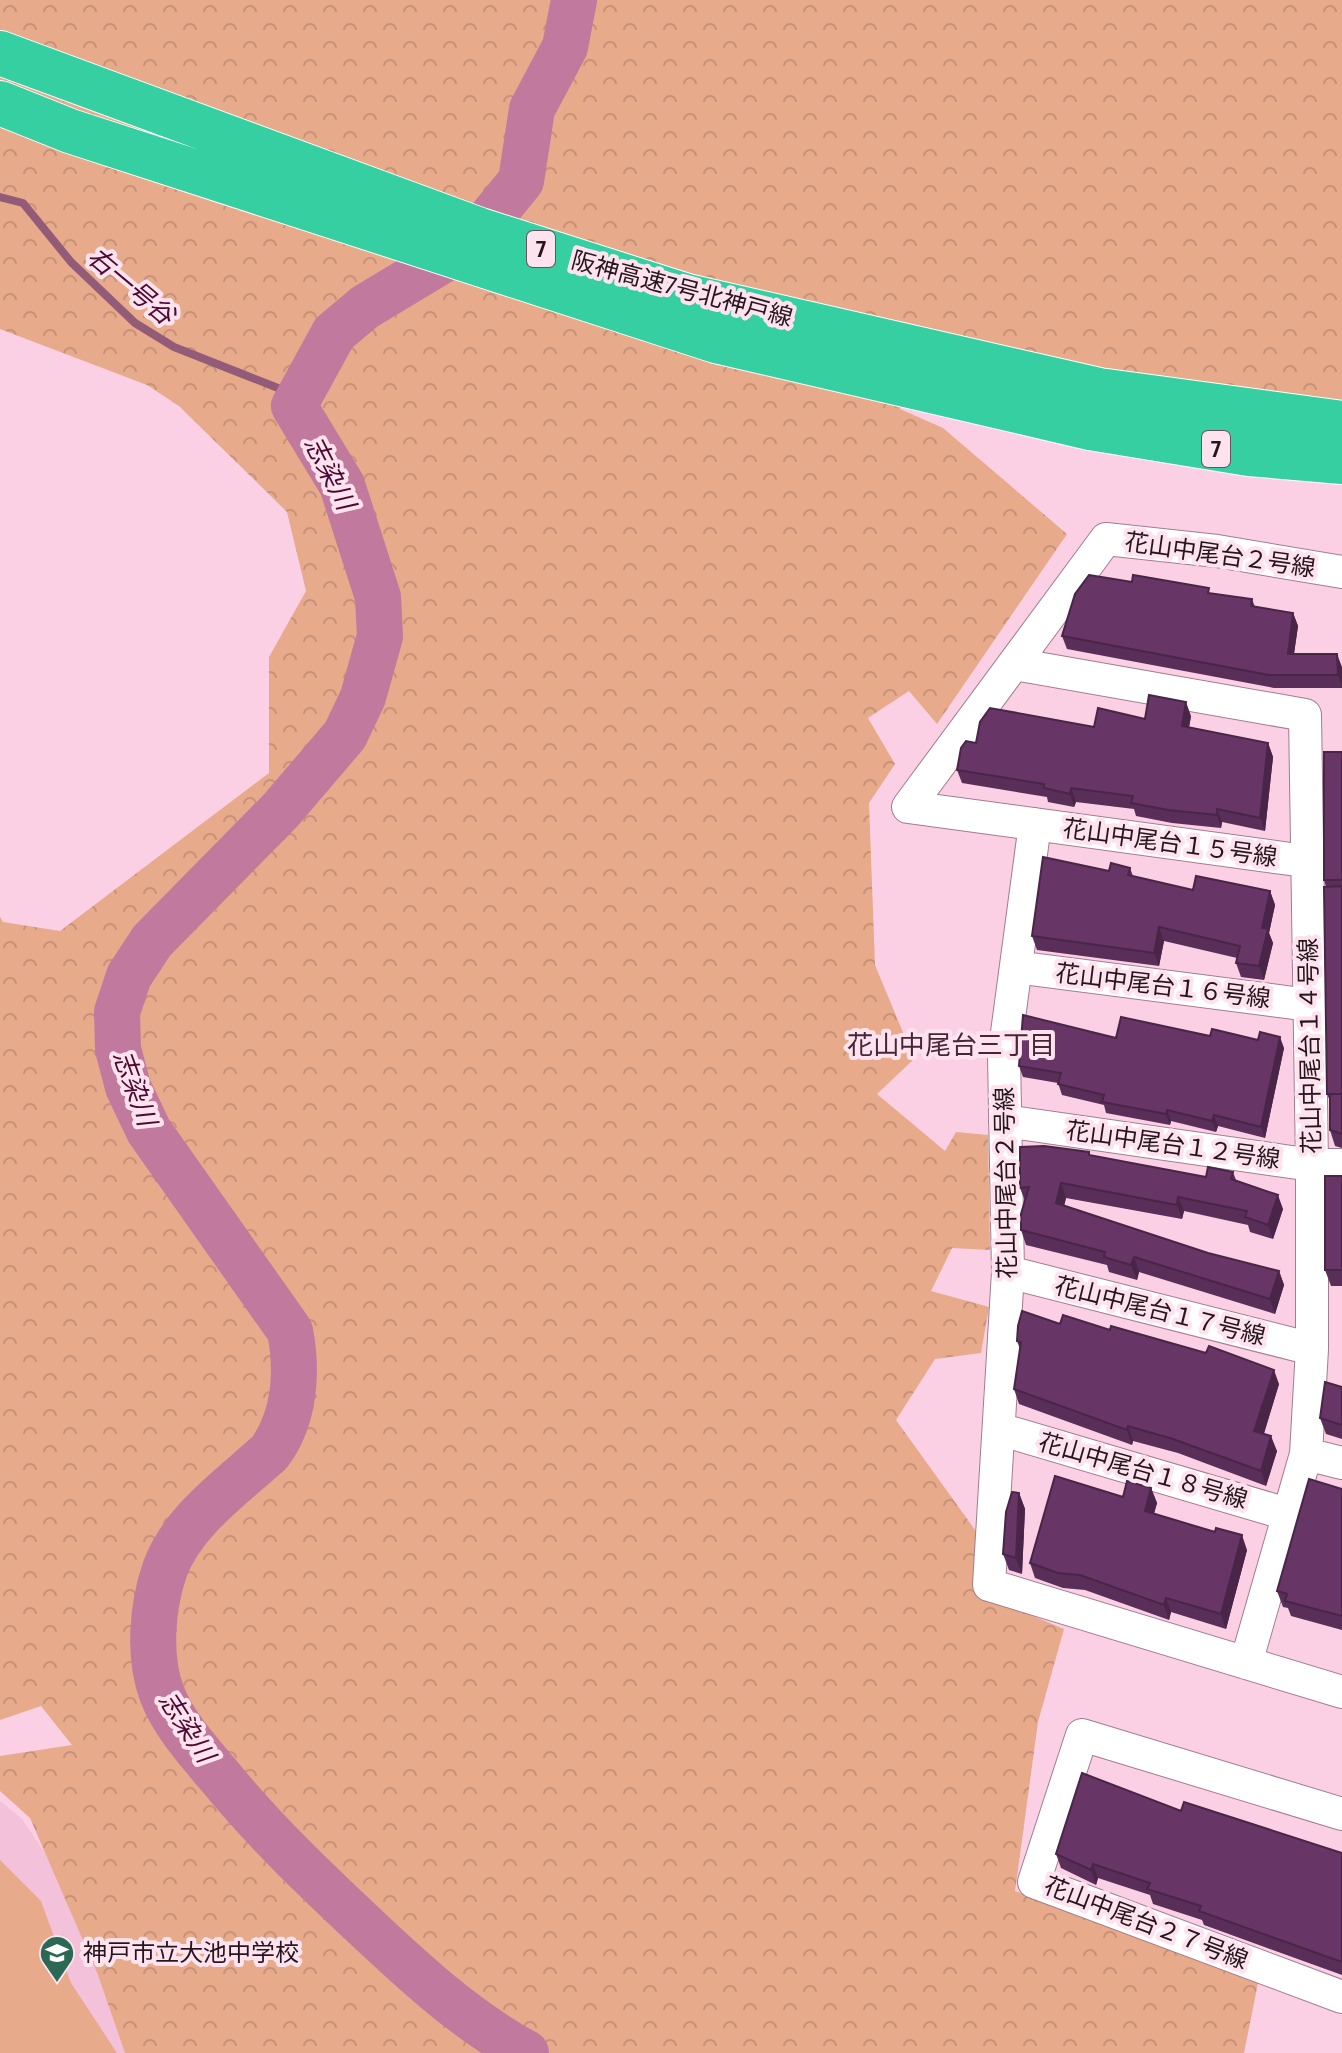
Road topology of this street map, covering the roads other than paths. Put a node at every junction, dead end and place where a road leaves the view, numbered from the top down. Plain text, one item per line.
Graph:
1 (0, 53) edge
2 (0, 103) edge
3 (1095, 409) junction
4 (1342, 423) edge
5 (1342, 462) edge
6 (1342, 572) edge
7 (1014, 664) junction
8 (1035, 824) junction
9 (1305, 861) junction
10 (1016, 967) junction
11 (1309, 1005) junction
12 (1005, 1121) junction
13 (1327, 1165) edge
14 (1008, 1272) junction
15 (1312, 1349) junction
16 (999, 1429) junction
17 (1306, 1454) junction
18 (1342, 1463) edge
19 (1287, 1514) junction
20 (1246, 1663) junction
21 (1342, 1692) edge
22 (1342, 1814) edge
23 (1342, 1997) edge

1 - 3 highway, 阪神高速7号北神戸線 / 7
2 - 3 highway, 阪神高速7号北神戸線 / 7
3 - 4 highway, 阪神高速7号北神戸線 / 7
3 - 5 highway, 阪神高速7号北神戸線 / 7
6 - 7 street, 花山中尾台２号線
7 - 8 street, 花山中尾台２号線
7 - 9 street, 花山中尾台１４号線
8 - 9 street, 花山中尾台１５号線
8 - 10 street, 花山中尾台２号線
9 - 11 street, 花山中尾台１４号線
10 - 11 street, 花山中尾台１６号線
10 - 12 street, 花山中尾台２号線
11 - 13 street, 花山中尾台１４号線
12 - 13 street, 花山中尾台１２号線
12 - 14 street, 花山中尾台２号線
13 - 15 street, 花山中尾台１４号線
14 - 15 street, 花山中尾台１７号線
14 - 16 street, 花山中尾台２号線
15 - 17 street, 花山中尾台１４号線
16 - 19 street, 花山中尾台１８号線
16 - 20 street, 花山中尾台２号線
17 - 18 street
17 - 19 street, 花山中尾台１４号線
19 - 20 street, 花山中尾台１４号線
20 - 21 street, 花山中尾台２号線
22 - 23 street, 花山中尾台２７号線

